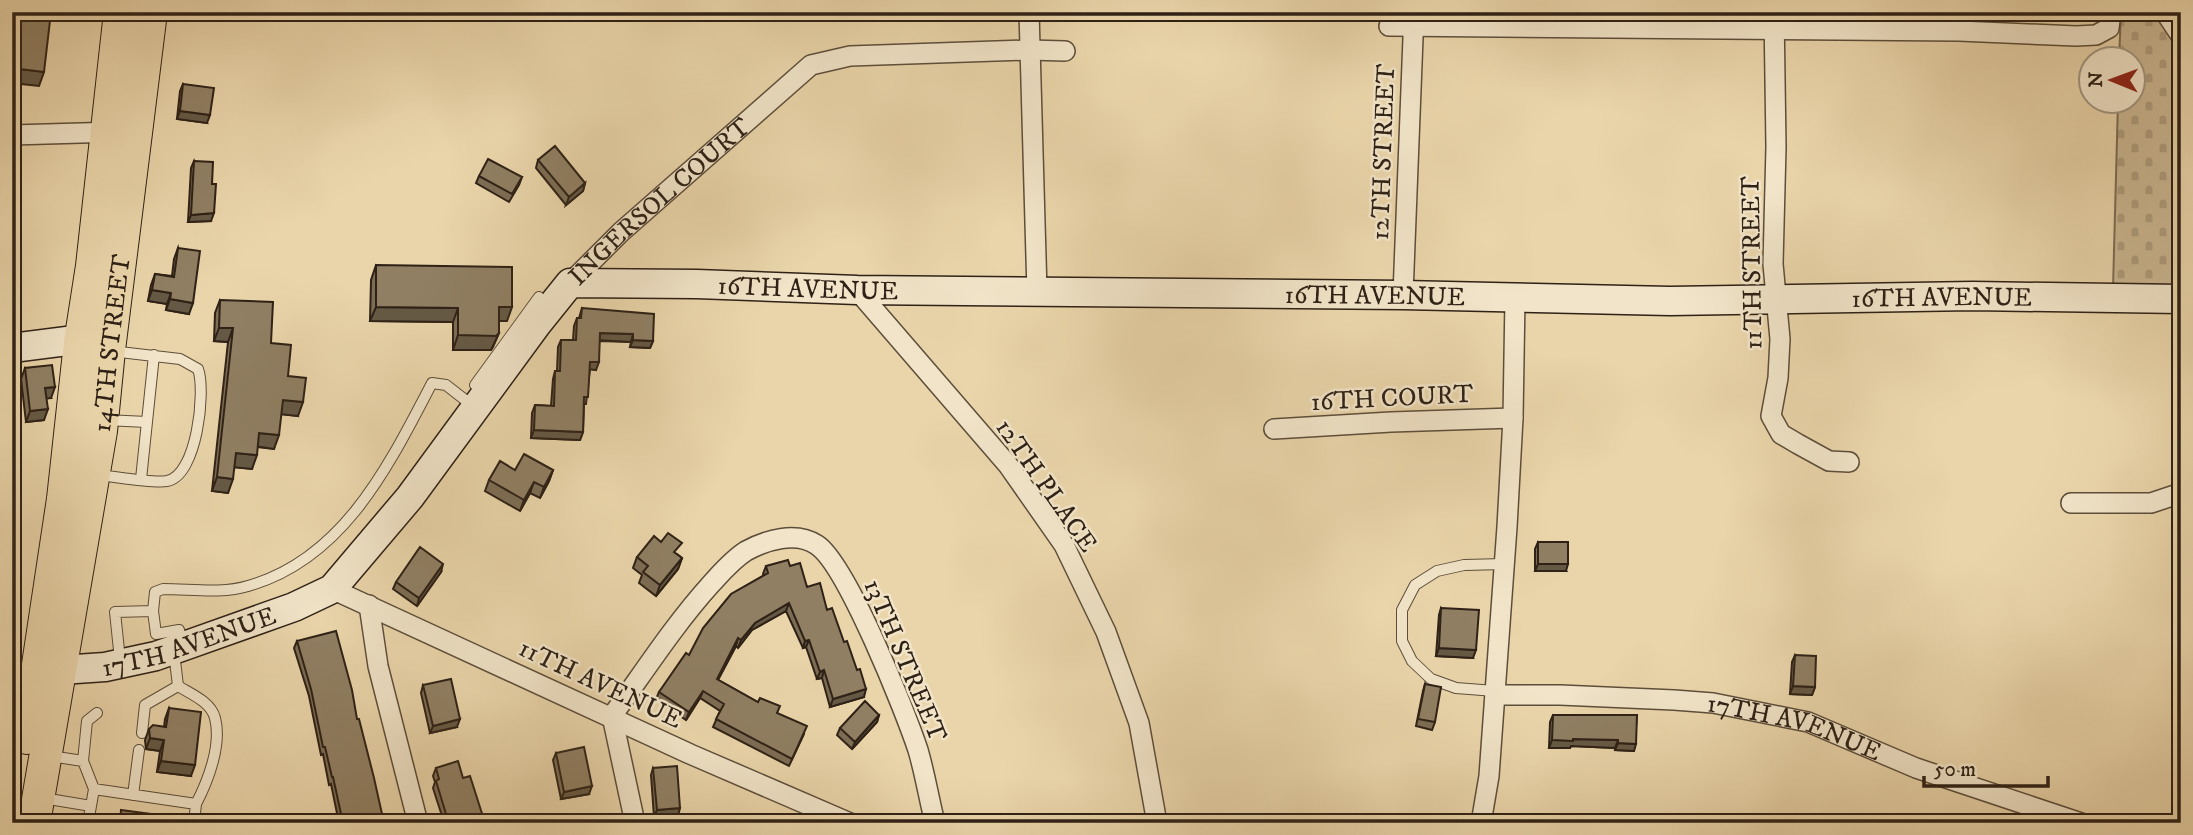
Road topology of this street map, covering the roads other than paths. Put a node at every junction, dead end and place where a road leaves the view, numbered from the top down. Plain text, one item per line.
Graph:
1 (120, 12) edge
2 (151, 12) edge
3 (1029, 12) edge
4 (2111, 12) edge
5 (2165, 12) edge
6 (1414, 19) edge
7 (1774, 20) edge
8 (1389, 26) dead end
9 (2181, 36) edge
10 (1029, 50) junction
11 (1065, 51) dead end
12 (121, 132) junction
13 (12, 135) edge
14 (570, 283) junction
15 (857, 290) junction
16 (1037, 292) junction
17 (1403, 295) junction
18 (539, 297) dead end
19 (1516, 299) junction
20 (2181, 299) edge
21 (1777, 300) junction
22 (94, 347) junction
23 (12, 348) edge
24 (154, 355) junction
25 (470, 404) junction
26 (1513, 418) junction
27 (102, 420) junction
28 (147, 422) junction
29 (1275, 429) dead end
30 (1849, 462) dead end
31 (93, 475) junction
32 (141, 479) junction
33 (2181, 493) edge
34 (2071, 503) dead end
35 (1504, 564) junction
36 (332, 589) junction
37 (369, 604) junction
38 (153, 611) junction
39 (179, 648) junction
40 (121, 664) junction
41 (50, 668) junction
42 (178, 686) junction
43 (1495, 693) junction
44 (97, 713) dead end
45 (612, 716) junction
46 (142, 733) dead end
47 (86, 754) junction
48 (127, 755) dead end
49 (45, 756) junction
50 (94, 789) junction
51 (133, 795) junction
52 (196, 804) junction
53 (91, 806) junction
54 (36, 810) edge
55 (14, 823) edge
56 (89, 823) edge
57 (194, 823) edge
58 (418, 823) edge
59 (635, 823) edge
60 (850, 823) edge
61 (935, 823) edge
62 (1157, 823) edge
63 (1481, 823) edge
64 (2081, 823) edge

1 - 12 main road, 14TH STREET
2 - 12 main road, 14TH STREET
3 - 10 street
4 - 7 street
5 - 9 street
6 - 7 street
6 - 8 street
6 - 17 street, 12TH STREET
7 - 21 street, 11TH STREET
10 - 11 street, INGERSOL COURT
10 - 14 street, INGERSOL COURT
10 - 16 street
12 - 13 street
12 - 22 main road, 14TH STREET
14 - 15 street, 16TH AVENUE
14 - 25 street, INGERSOL COURT
15 - 16 street, 16TH AVENUE
15 - 62 street, 12TH PLACE
16 - 17 street, 16TH AVENUE
17 - 19 street, 16TH AVENUE
18 - 25 lane
19 - 21 street, 16TH AVENUE
19 - 26 street
20 - 21 street, 16TH AVENUE
21 - 30 street, 11TH STREET
22 - 23 street
22 - 24 lane
22 - 27 main road, 14TH STREET
22 - 41 main road, 14TH STREET
24 - 28 lane
24 - 32 lane
25 - 36 street, INGERSOL COURT
25 - 38 lane
26 - 29 street, 16TH COURT
26 - 35 street
27 - 28 lane
27 - 31 main road, 14TH STREET
28 - 32 lane
31 - 32 lane
31 - 41 main road, 14TH STREET
33 - 34 street
35 - 43 street
35 - 43 lane
36 - 37 street, 11TH AVENUE
36 - 39 street, 17TH AVENUE
37 - 45 street, 11TH AVENUE
37 - 58 street
38 - 39 lane
38 - 40 lane
39 - 40 street, 17TH AVENUE
39 - 42 lane
40 - 41 street, 17TH AVENUE
41 - 49 main road
41 - 55 main road
42 - 46 lane
42 - 52 lane
43 - 63 street
43 - 64 street, 17TH AVENUE
44 - 47 lane
45 - 59 street
45 - 60 street, 11TH AVENUE
45 - 61 street, 13TH STREET
47 - 49 lane
47 - 50 lane
48 - 51 lane
49 - 54 main road
50 - 51 lane
50 - 53 lane
51 - 52 lane
52 - 57 lane
53 - 54 lane
53 - 56 lane

